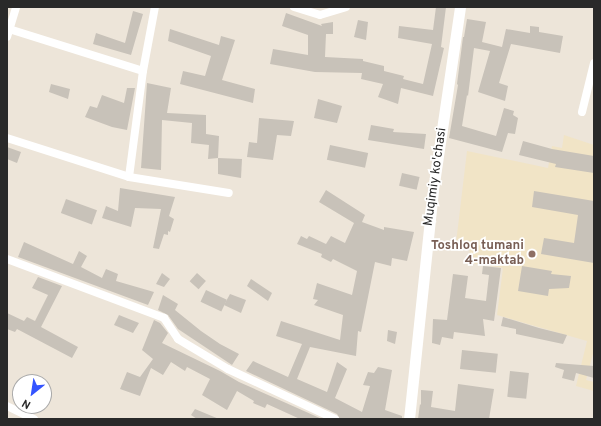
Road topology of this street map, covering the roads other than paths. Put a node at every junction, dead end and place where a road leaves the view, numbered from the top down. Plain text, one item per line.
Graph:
1 (16, 7) edge
2 (155, 7) edge
3 (294, 7) edge
4 (346, 7) edge
5 (460, 7) edge
6 (9, 29) junction
7 (7, 37) edge
8 (594, 63) edge
9 (143, 70) junction
10 (582, 112) dead end
11 (7, 138) edge
12 (129, 177) junction
13 (229, 193) dead end
14 (7, 259) edge
15 (7, 406) edge
16 (34, 419) edge
17 (334, 419) edge
18 (409, 419) edge

1 - 6 street
2 - 9 street
3 - 4 street
5 - 18 street, Muqimiy ko'chasi
6 - 7 street
6 - 9 street
8 - 10 street
9 - 12 street
11 - 12 street
12 - 13 street
14 - 17 street
15 - 16 street

